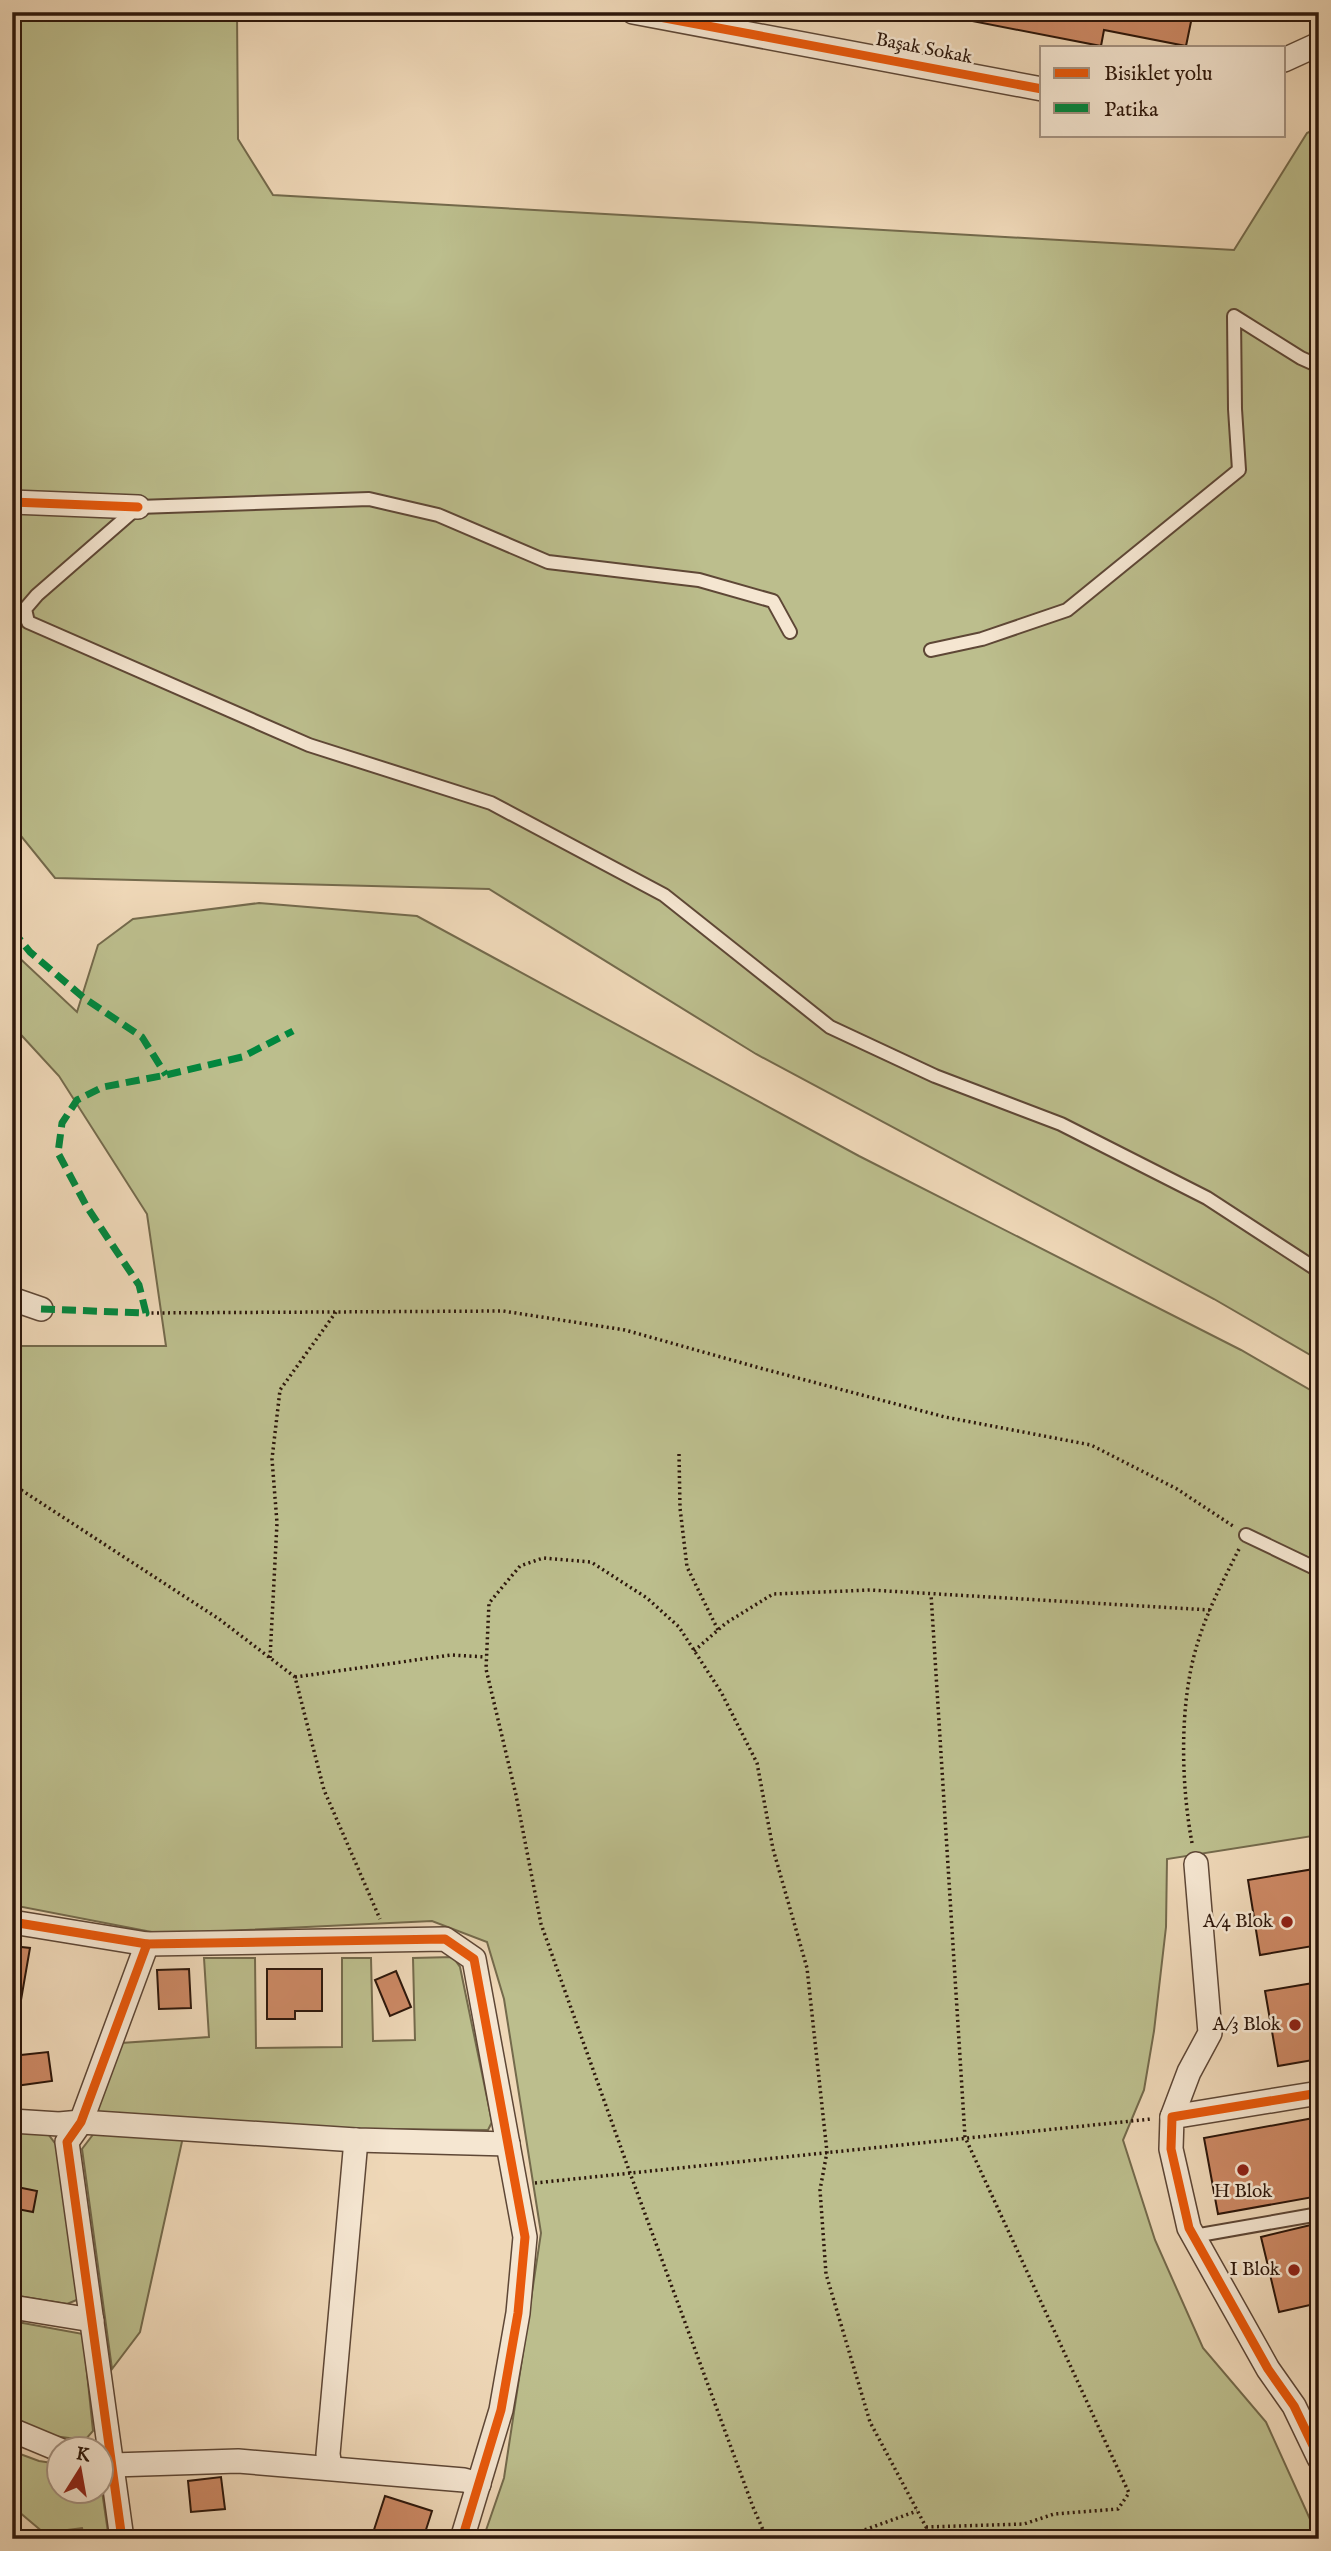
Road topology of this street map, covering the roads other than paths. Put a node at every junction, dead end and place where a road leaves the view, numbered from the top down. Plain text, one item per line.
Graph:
1 (633, 12) edge
2 (1319, 44) edge
3 (1286, 59) edge
4 (1040, 89) edge
5 (1319, 366) edge
6 (12, 502) edge
7 (138, 506) junction
8 (790, 632) dead end
9 (932, 650) dead end
10 (1319, 1271) edge
11 (12, 1299) edge
12 (41, 1309) dead end
13 (1246, 1535) road end
14 (1319, 1570) edge
15 (1196, 1864) road end
16 (12, 1922) edge
17 (147, 1944) junction
18 (1319, 2093) edge
19 (1172, 2117) junction
20 (12, 2121) edge
21 (81, 2122) junction
22 (356, 2140) junction
23 (508, 2144) junction
24 (1319, 2214) edge
25 (1194, 2235) junction
26 (12, 2307) edge
27 (92, 2320) junction
28 (1294, 2406) junction
29 (1319, 2430) edge
30 (12, 2431) edge
31 (104, 2436) edge
32 (46, 2444) edge
33 (1319, 2458) edge
34 (116, 2464) edge
35 (330, 2467) junction
36 (479, 2484) junction
37 (115, 2506) edge
38 (122, 2539) edge
39 (462, 2539) edge

1 - 4 street, Başak Sokak
2 - 3 street
5 - 9 lane
6 - 7 street
7 - 8 lane
7 - 10 lane
11 - 12 street
13 - 14 lane
15 - 19 street
16 - 17 street
17 - 21 street
17 - 23 street
18 - 19 street
19 - 25 street
20 - 21 street
21 - 22 street
21 - 27 street
22 - 23 street
22 - 35 street
23 - 36 street
24 - 25 lane
25 - 28 street
26 - 27 street
27 - 31 street
28 - 29 street
28 - 33 street
30 - 32 street
34 - 35 street
35 - 36 street
36 - 39 street
37 - 38 street

